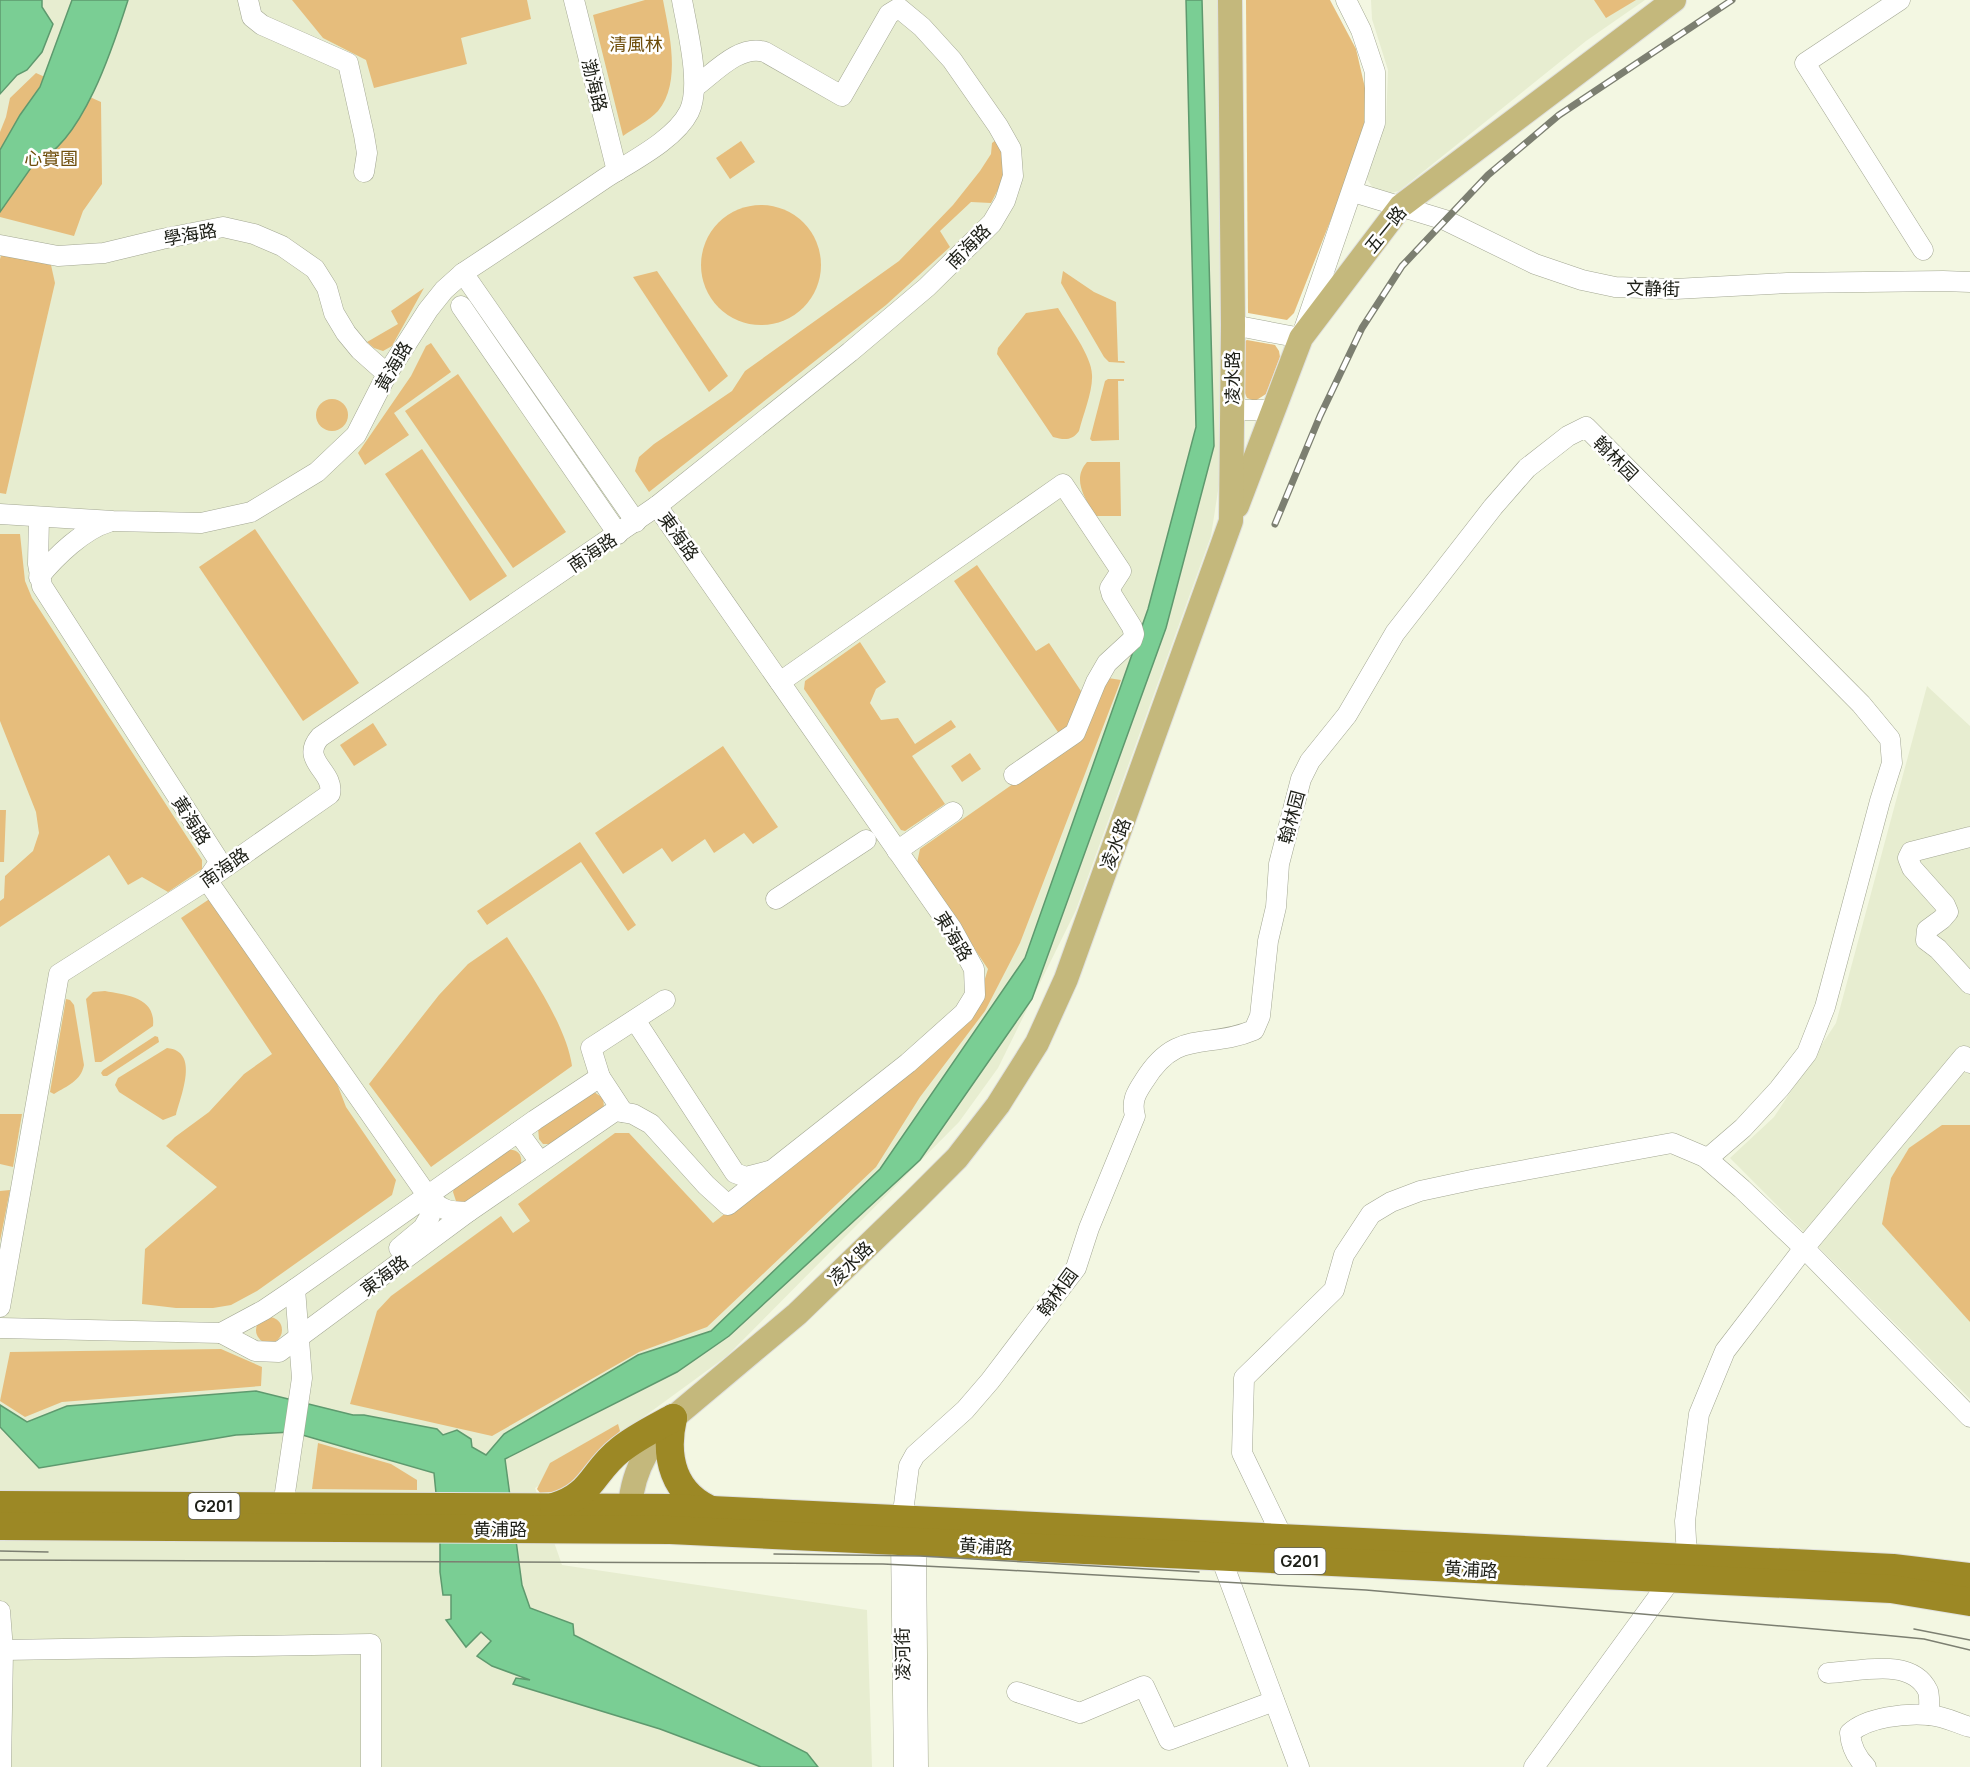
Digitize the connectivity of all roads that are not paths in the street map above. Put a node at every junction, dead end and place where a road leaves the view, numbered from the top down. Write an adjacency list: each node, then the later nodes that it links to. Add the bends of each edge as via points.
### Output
1 (248, 0): 10 (street, via 252,17 262,25 348,63 367,153)
2 (574, 0): 9 (street, 渤海路)
3 (682, 0): 8 (street)
4 (1230, 0): 18 (main road, 凌水路)
5 (1346, 0): 11 (street, via 1376,72 1375,123)
6 (1674, 0): 12 (main road, 五一路)
7 (1900, 0): 14 (street, via 1805,63)
8 (695, 87): 9 (street, 黃海路, via 690,111 681,125); 23 (street, 南海路, via 736,57 756,49 842,96 889,14 899,8 952,60 998,126 1011,148 1013,176 992,223 941,273 817,380)
9 (617, 171): 15 (street, 黃海路)
10 (364, 172)
11 (1353, 192): 12 (street, 文静街); 19 (street)
12 (1401, 206): 16 (street, 文静街, via 1445,220 1535,264 1615,286 1675,289 1787,283); 19 (main road, 五一路)
13 (0, 245): 20 (street, 學海路, via 58,256 104,253 224,227 254,234 282,246 315,270 346,333)
14 (1923, 250)
15 (463, 273): 20 (street, 黃海路, via 428,310); 28 (street)
16 (1970, 282)
17 (461, 306): 29 (street)
18 (1233, 325): 19 (street); 21 (main road, 凌水路)
19 (1301, 338): 22 (main road, 五一路)
20 (387, 374): 26 (street, 黃海路, via 356,435 317,472 251,512 201,523)
21 (1232, 406): 22 (street); 27 (main road, 凌水路)
22 (1273, 410): 27 (main road, 五一路)
23 (657, 506): 28 (street, 南海路); 31 (street, 東海路)
24 (0, 514): 25 (street, 黃海路)
25 (39, 517): 26 (street, 黃海路); 30 (street, 黃海路)
26 (113, 521): 30 (street, via 91,529 54,559)
27 (1231, 521): 58 (main road, 凌水路, via 1066,979 1037,1043 998,1105 957,1158 797,1314)
28 (636, 522): 29 (street, 南海路)
29 (618, 534): 37 (street, 南海路, via 320,737 313,756 329,782 330,794)
30 (39, 577): 37 (street, 黃海路, via 46,596 217,858 218,864)
31 (780, 682): 32 (street, via 1063,484 1121,571 1110,588 1134,634 1107,663 1075,733); 36 (street, 東海路)
32 (1014, 775)
33 (953, 812): 36 (street)
34 (1970, 837): 39 (street, via 1911,852 1908,858 1948,912 1927,930 1926,940)
35 (866, 840): 38 (street)
36 (897, 850): 48 (street, 東海路, via 952,929 974,969 975,995 964,1013 908,1063)
37 (207, 880): 49 (street); 54 (street, 南海路, via 59,974)
38 (776, 899)
39 (1970, 984)
40 (665, 1000): 41 (street)
41 (635, 1020): 43 (street, via 591,1048); 48 (street, via 735,1173 746,1177)
42 (1970, 1063): 51 (street, via 1964,1056)
43 (600, 1077): 44 (street); 45 (street)
44 (623, 1112): 47 (street, 東海路, via 615,1111); 48 (street, 東海路, via 651,1124 728,1205)
45 (518, 1132): 47 (street); 49 (street)
46 (1707, 1159): 51 (street); 66 (street, 翰林园, via 1743,1128 1807,1053 1825,1007 1892,763 1890,739 1861,704 1586,427 1527,468 1493,507 1395,633 1347,715 1310,761 1301,779 1279,864 1260,1016 1254,1030 1188,1042 1154,1065 1134,1098 1135,1116 1076,1268 990,1381 915,1455 909,1466); 67 (street, via 1672,1143 1420,1191 1371,1215 1344,1255 1334,1290 1244,1378 1242,1453)
47 (540, 1162): 50 (street, 東海路)
48 (779, 1166)
49 (427, 1195): 50 (street, via 439,1207); 52 (street); 53 (street, via 430,1216 423,1228 375,1269)
50 (468, 1212): 53 (street, 東海路)
51 (1804, 1248): 59 (street); 69 (street, via 1725,1351 1699,1414)
52 (295, 1289): 56 (street); 57 (street)
53 (363, 1291): 57 (street, 東海路)
54 (0, 1307)
55 (0, 1328): 56 (street)
56 (221, 1333): 57 (street, 東海路, via 255,1351 279,1352)
57 (300, 1335): 60 (street, via 302,1378)
58 (673, 1418): 62 (highway, via 669,1454 677,1477 689,1496); 63 (highway, via 620,1450 587,1489); 65 (main road, 凌水路, via 647,1449 632,1487)
59 (1970, 1418)
60 (283, 1506): 61 (highway, 黄浦路 / G201); 64 (highway, 黄浦路 / G201)
61 (2, 1509): 64 (highway, 黄浦路 / G201)
62 (714, 1511): 65 (highway, 黄浦路 / G201); 66 (highway, 黄浦路 / G201)
63 (544, 1515): 64 (highway, 黄浦路 / G201); 65 (highway, 黄浦路 / G201)
64 (427, 1518)
65 (629, 1519): 66 (highway, 黄浦路 / G201, via 670,1530)
66 (906, 1534): 68 (highway, 黄浦路 / G201); 81 (street, 凌河街); 82 (street, 凌河街)
67 (1283, 1538): 68 (highway, 黄浦路 / G201); 69 (highway, 黄浦路 / G201)
68 (1217, 1546): 69 (highway, 黄浦路 / G201); 76 (street)
69 (1679, 1568): 70 (highway, 黄浦路 / G201, via 1893,1568); 71 (highway, 黄浦路 / G201, via 1891,1589); 84 (street)
70 (1970, 1577)
71 (1970, 1602)
72 (0, 1611): 73 (street)
73 (3, 1650): 79 (street); 80 (street, via 371,1644)
74 (1828, 1673): 77 (street, via 1892,1668 1909,1673 1929,1693)
75 (1017, 1692): 76 (street, via 1080,1713 1144,1686 1169,1740)
76 (1274, 1701): 83 (street)
77 (1929, 1715): 78 (street); 85 (street, via 1890,1716 1858,1725 1850,1733 1850,1743 1857,1759)
78 (1970, 1727)
79 (1, 1767)
80 (371, 1767)
81 (904, 1767)
82 (918, 1767)
83 (1299, 1767)
84 (1534, 1767)
85 (1866, 1767)

